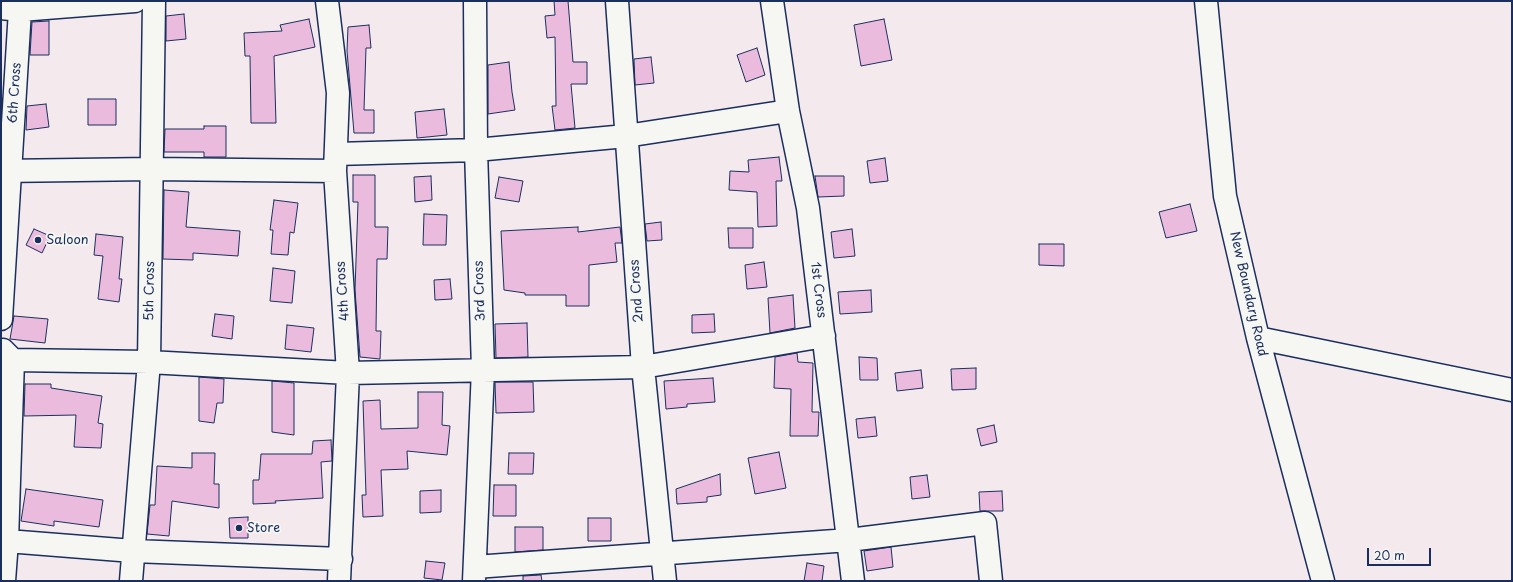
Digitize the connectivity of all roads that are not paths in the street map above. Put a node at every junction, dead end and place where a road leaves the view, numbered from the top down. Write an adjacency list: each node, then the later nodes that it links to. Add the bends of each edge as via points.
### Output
1 (135, 1): 8 (street)
2 (154, 1): 13 (street, 5th Cross)
3 (327, 1): 12 (street, 4th Cross, via 338,93)
4 (475, 1): 11 (street, 3rd Cross)
5 (617, 1): 10 (street, 2nd Cross)
6 (772, 1): 9 (street, 1st Cross)
7 (1206, 1): 17 (street, New Boundary Road, via 1226,196)
8 (11, 9): 14 (street, 6th Cross)
9 (788, 112): 10 (street); 16 (street, 1st Cross, via 808,208)
10 (626, 136): 11 (street); 20 (street, 2nd Cross)
11 (476, 150): 12 (street); 21 (street, 3rd Cross)
12 (335, 162): 13 (street); 22 (street, 4th Cross)
13 (152, 169): 14 (street); 19 (street, 5th Cross)
14 (6, 172): 15 (street, 6th Cross)
15 (1, 319)
16 (824, 336): 20 (street); 24 (street, 1st Cross)
17 (1258, 338): 23 (street); 36 (street, New Boundary Road)
18 (5, 357): 19 (street); 25 (street)
19 (149, 362): 22 (street); 26 (street, 5th Cross)
20 (643, 367): 21 (street); 27 (street, 2nd Cross)
21 (483, 369): 22 (street); 29 (street, 3rd Cross)
22 (348, 373): 28 (street, 4th Cross)
23 (1512, 390)
24 (849, 540): 27 (street); 34 (street, 1st Cross); 35 (street, via 985,522)
25 (7, 541): 26 (street); 30 (street)
26 (133, 551): 28 (street); 31 (street, 5th Cross)
27 (663, 553): 29 (street); 33 (street, 2nd Cross)
28 (341, 559): 32 (street, 4th Cross)
29 (474, 574)
30 (4, 581)
31 (131, 581)
32 (339, 581)
33 (665, 581)
34 (853, 581)
35 (991, 581)
36 (1323, 581)

